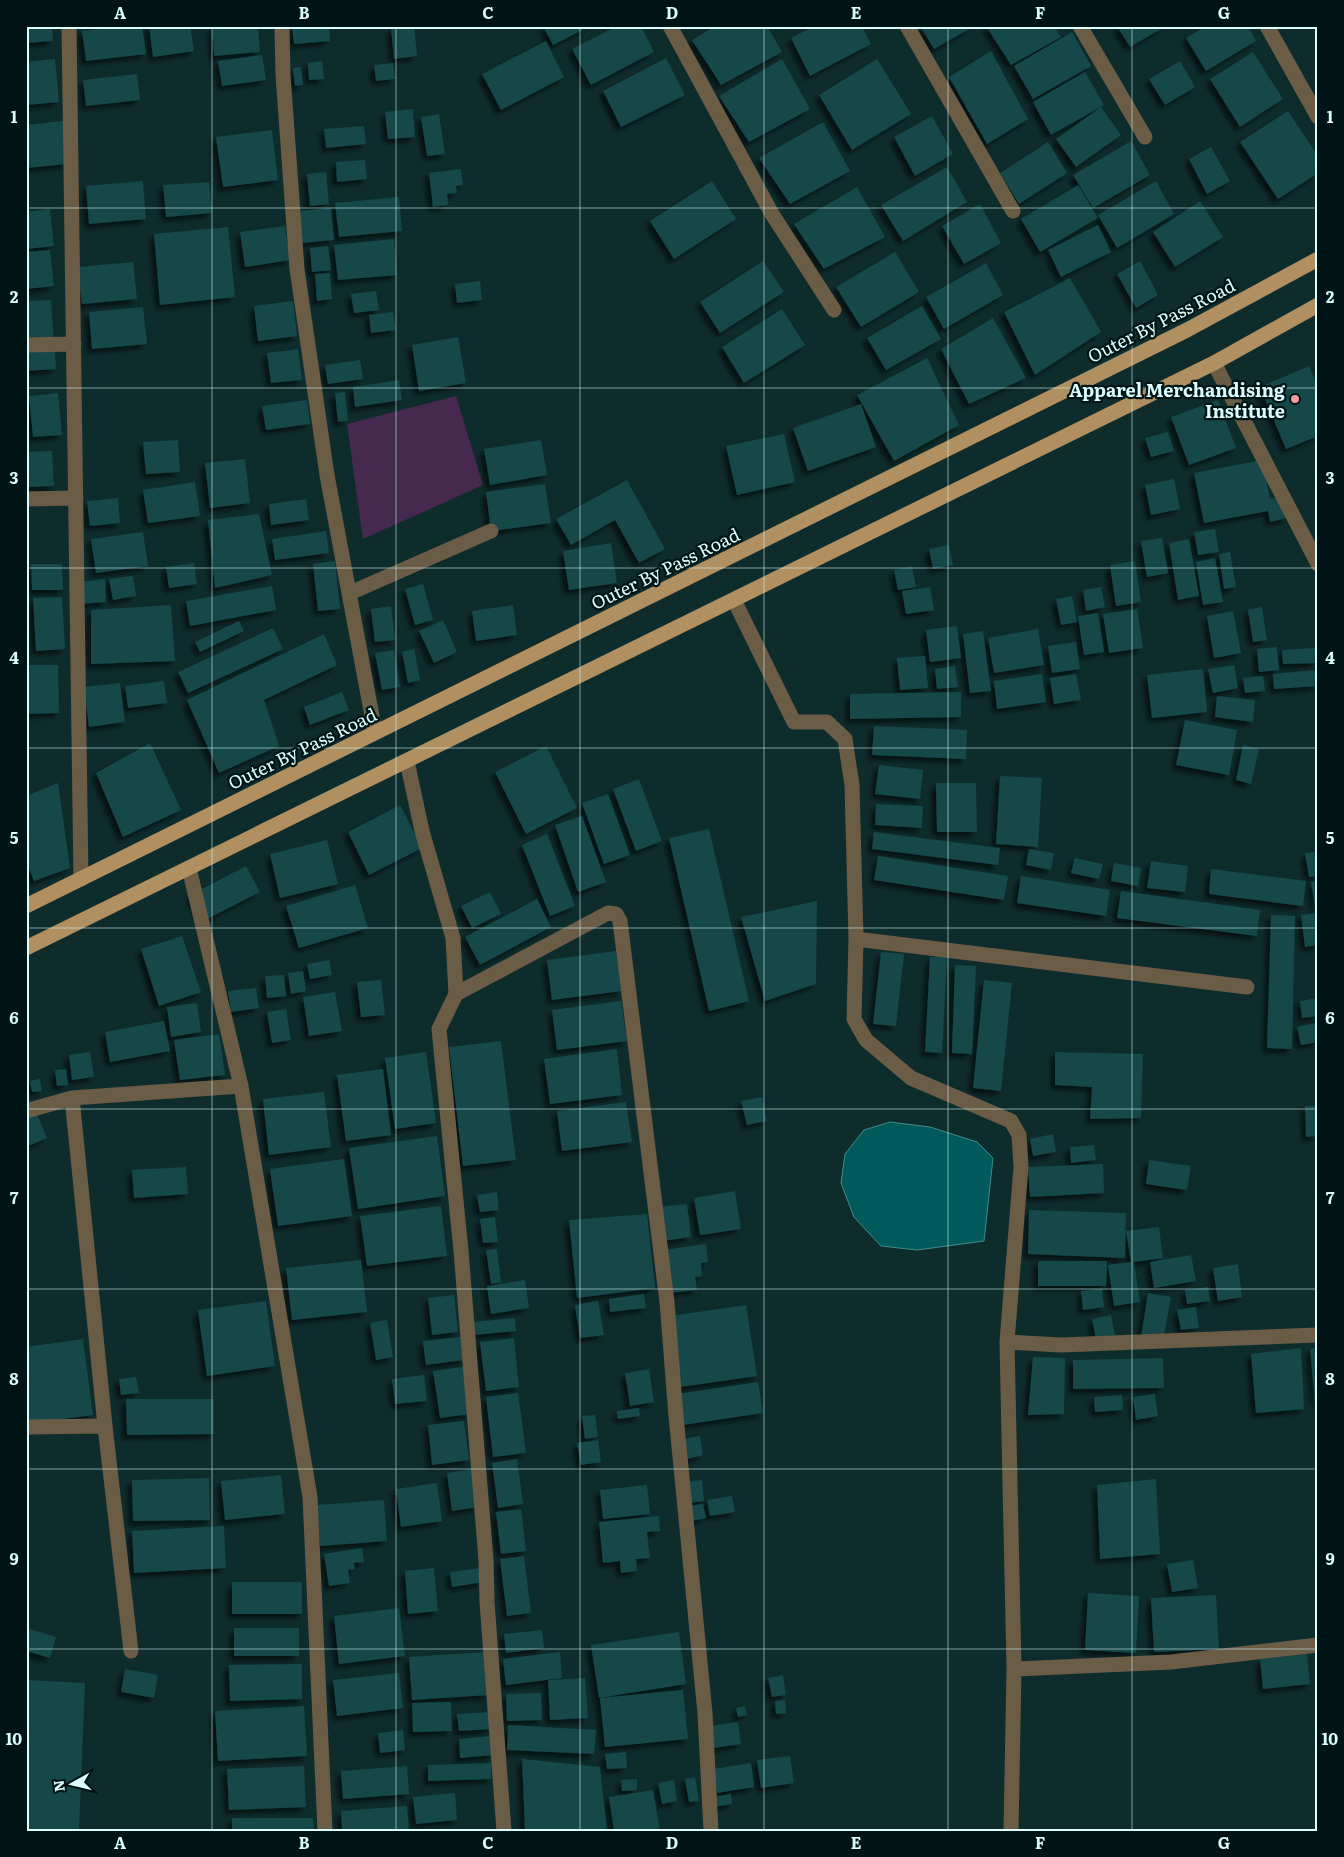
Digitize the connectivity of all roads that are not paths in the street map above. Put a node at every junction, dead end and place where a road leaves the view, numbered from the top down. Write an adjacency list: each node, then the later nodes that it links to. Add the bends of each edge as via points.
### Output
1 (70, 26): 13 (street)
2 (282, 26): 20 (street, via 297,269 327,475)
3 (670, 26): 12 (street, via 772,214)
4 (907, 26): 9 (street)
5 (1080, 26): 8 (street)
6 (1267, 26): 7 (street)
7 (1318, 117)
8 (1145, 136)
9 (1013, 210)
10 (1318, 259): 22 (main road, Outer By Pass Road, via 1187,330)
11 (1318, 306): 15 (main road)
12 (834, 310)
13 (74, 344): 14 (street); 16 (street)
14 (26, 345)
15 (1214, 363): 19 (street); 21 (main road)
16 (76, 498): 17 (street); 25 (street)
17 (26, 499)
18 (491, 531): 20 (street)
19 (1318, 564)
20 (350, 593): 22 (street)
21 (734, 600): 23 (main road); 27 (street, via 794,722 827,722 845,739 852,785)
22 (375, 732): 25 (main road, Outer By Pass Road)
23 (407, 761): 24 (main road); 30 (street, via 422,831 453,938)
24 (189, 868): 28 (main road); 31 (street)
25 (81, 879): 26 (main road, Outer By Pass Road)
26 (26, 906)
27 (856, 939): 29 (street); 35 (street, via 854,1019 866,1040 911,1078 1011,1121 1019,1135 1022,1167)
28 (26, 948)
29 (1247, 987)
30 (456, 994): 42 (street, via 439,1029 486,1560); 43 (street, via 608,913 616,914 620,921 667,1302 705,1713)
31 (241, 1086): 32 (street); 41 (street, via 310,1497)
32 (72, 1098): 33 (street); 36 (street)
33 (26, 1111)
34 (1318, 1335): 35 (street, via 1061,1345)
35 (1006, 1342): 40 (street)
36 (105, 1426): 37 (street); 39 (street)
37 (26, 1427)
38 (1318, 1645): 40 (street, via 1171,1662)
39 (131, 1650)
40 (1014, 1669): 44 (street)
41 (325, 1831)
42 (504, 1831)
43 (711, 1831)
44 (1011, 1831)

